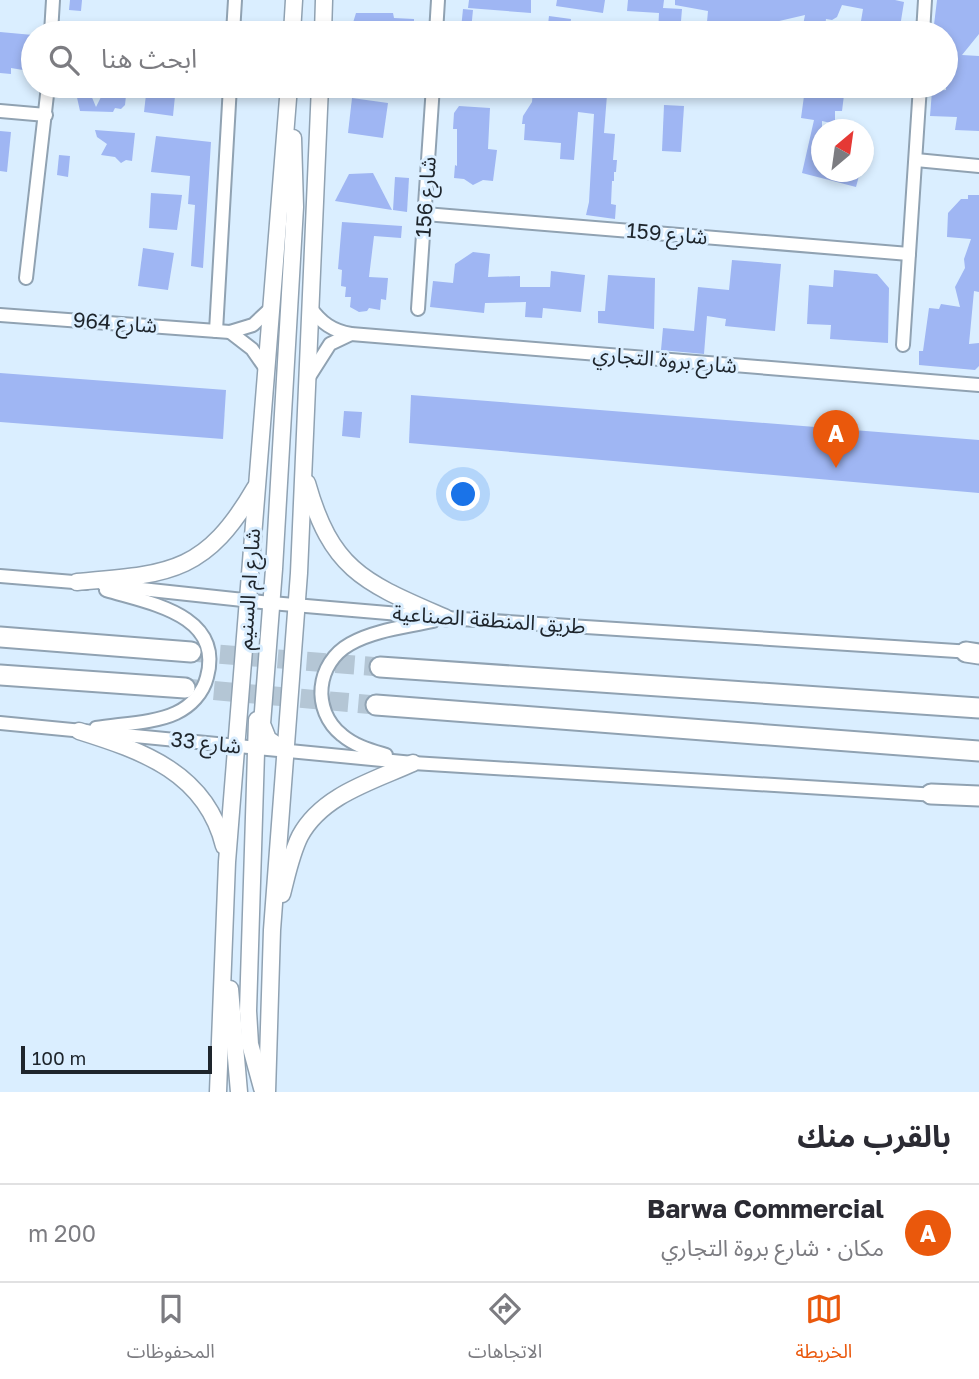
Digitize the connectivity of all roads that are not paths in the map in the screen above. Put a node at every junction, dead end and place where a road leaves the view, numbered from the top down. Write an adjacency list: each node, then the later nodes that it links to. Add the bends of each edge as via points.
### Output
1 (53, 0): 7 (street)
2 (236, 0): 8 (street)
3 (294, 0): 9 (main road)
4 (324, 0): 10 (main road)
5 (438, 0): 11 (street)
6 (925, 0): 12 (street)
7 (52, 21)
8 (234, 21)
9 (293, 21)
10 (323, 21)
11 (437, 21)
12 (924, 21)
13 (47, 98): 21 (street)
14 (229, 98): 31 (street)
15 (288, 98): 28 (main road, شارع ام السنيم)
16 (290, 98): 43 (main road, via 295,207)
17 (319, 98): 27 (main road)
18 (432, 98): 24 (street, شارع 156)
19 (919, 98): 22 (street)
20 (0, 111): 21 (street)
21 (46, 115): 26 (street)
22 (916, 160): 23 (street); 25 (street)
23 (979, 166)
24 (425, 214): 25 (street, شارع 159); 29 (street, شارع 156)
25 (909, 254): 34 (street)
26 (26, 278)
27 (310, 307): 33 (street, شارع بروة التجاري, via 332,329); 36 (main road)
28 (270, 309): 32 (street, شارع 964, via 253,324); 35 (main road, شارع ام السنيم)
29 (418, 309)
30 (0, 315): 31 (street, شارع 964)
31 (216, 331): 32 (street, شارع 964)
32 (230, 332): 35 (street, via 252,349)
33 (351, 334): 36 (street, via 330,344); 37 (street, شارع بروة التجاري)
34 (903, 345)
35 (266, 369): 39 (main road, شارع ام السنيم)
36 (308, 379): 38 (main road)
37 (979, 385)
38 (303, 468): 44 (main road); 45 (main road, via 320,525 344,560 374,584)
39 (258, 483): 41 (main road, via 230,527 193,559 155,573); 42 (main road, شارع ام السنيم)
40 (0, 576): 41 (street, طريق المنطقة الصناعية)
41 (77, 582): 42 (street, طريق المنطقة الصناعية); 55 (street, via 186,617 202,635 209,653 202,691 176,713)
42 (247, 600): 43 (street, طريق المنطقة الصناعية); 56 (main road, شارع ام السنيم); 57 (main road, via 257,605 263,618)
43 (271, 603): 44 (street, طريق المنطقة الصناعية); 58 (main road, via 262,724 268,739)
44 (296, 606): 45 (street, طريق المنطقة الصناعية); 58 (main road)
45 (446, 618): 48 (street, طريق المنطقة الصناعية); 60 (street, via 351,643 330,661 323,676 322,703 335,729 358,746)
46 (0, 637): 47 (highway)
47 (191, 652)
48 (975, 653)
49 (380, 667): 53 (highway)
50 (0, 675): 51 (highway)
51 (185, 688)
52 (376, 705): 59 (highway)
53 (979, 708)
54 (0, 723): 55 (street, شارع 33)
55 (79, 731): 56 (street, شارع 33); 63 (main road, via 143,753 194,788 218,828)
56 (236, 746): 57 (street, شارع 33); 63 (main road, شارع ام السنيم)
57 (256, 748): 58 (street, شارع 33); 68 (main road, via 248,1011 250,1044)
58 (284, 750): 60 (street, شارع 33); 65 (main road)
59 (979, 751)
60 (413, 763): 61 (street); 65 (main road, via 345,794 311,820 292,856)
61 (931, 794): 62 (highway)
62 (979, 797)
63 (226, 862): 64 (main road, شارع ام السنيم)
64 (224, 928): 66 (main road, شارع ام السنيم); 67 (main road)
65 (272, 930): 68 (main road)
66 (218, 1092)
67 (239, 1092)
68 (265, 1092)

